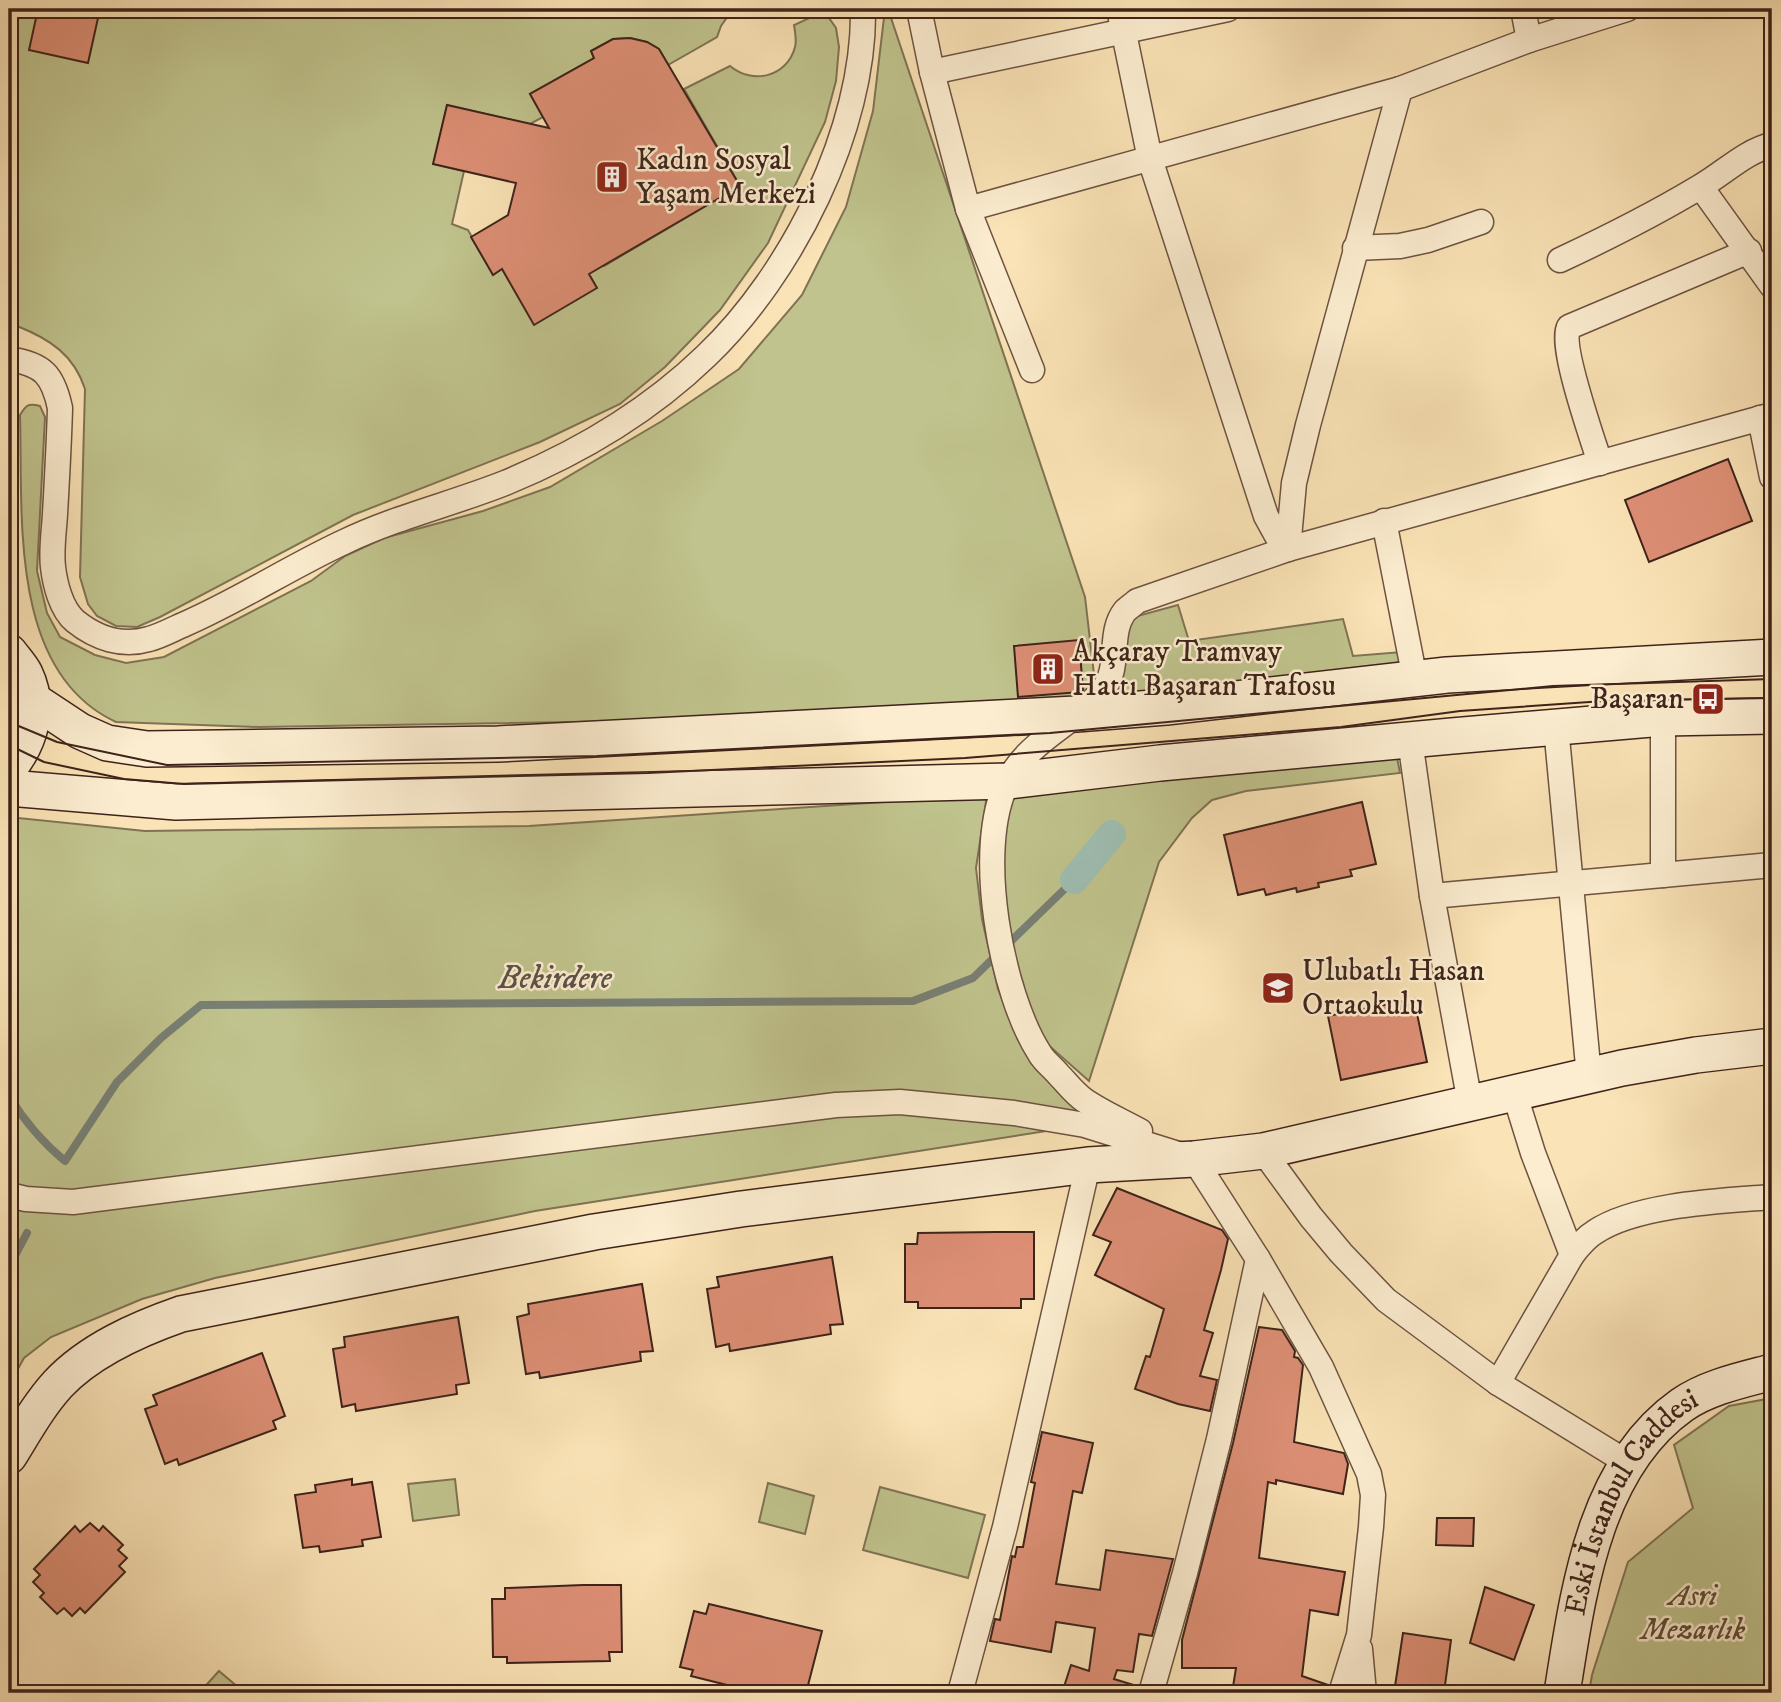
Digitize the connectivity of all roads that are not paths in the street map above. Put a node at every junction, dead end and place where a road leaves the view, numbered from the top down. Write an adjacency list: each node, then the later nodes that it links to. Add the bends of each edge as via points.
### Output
1 (863, 9): 19 (street, via 858,76 831,168 752,304 705,356 615,427 564,456 504,483 390,521 209,614 148,639 119,643 93,634 72,618 59,594 53,565 60,408 55,386 44,372)
2 (919, 9): 8 (street)
3 (1227, 9): 6 (street)
4 (1523, 9): 7 (street)
5 (1627, 9): 7 (street)
6 (1121, 20): 8 (street); 11 (street)
7 (1529, 40): 9 (street)
8 (932, 72): 13 (street)
9 (1400, 89): 11 (street); 15 (street)
10 (1772, 145): 12 (street)
11 (1150, 159): 13 (street); 25 (street, via 1266,516)
12 (1701, 187): 16 (street); 17 (street)
13 (968, 209): 20 (street)
14 (1481, 222): 15 (street, via 1409,244)
15 (1355, 248): 25 (street, via 1294,483)
16 (1749, 251): 18 (street); 22 (street, via 1569,327 1566,341)
17 (1560, 260)
18 (1772, 286)
19 (9, 359)
20 (1032, 370)
21 (1766, 416): 22 (street); 23 (street)
22 (1600, 463): 24 (street)
23 (1772, 477)
24 (1384, 521): 25 (street); 28 (street)
25 (1288, 549): 30 (street, via 1131,606 1118,625 1113,672 1102,691)
26 (10, 648): 29 (main road)
27 (1772, 657): 28 (main road)
28 (1415, 679): 30 (main road)
29 (33, 700): 30 (main road, via 107,743 147,749 498,744); 35 (main road, via 32,726 22,752)
30 (1076, 714): 36 (street, via 1027,755)
31 (1772, 716): 32 (main road)
32 (1663, 718): 33 (main road); 39 (street)
33 (1556, 727): 34 (main road); 40 (street)
34 (1410, 740): 36 (main road); 41 (street)
35 (9, 768)
36 (1008, 781): 37 (main road, via 176,802); 47 (street, via 996,809 992,882 1019,1012 1040,1055 1083,1099)
37 (9, 788)
38 (1772, 865): 39 (street)
39 (1663, 875): 40 (street)
40 (1571, 883): 41 (street); 43 (street)
41 (1432, 896): 45 (street)
42 (1772, 1046): 43 (main road)
43 (1589, 1076): 44 (main road)
44 (1514, 1092): 45 (main road); 51 (street)
45 (1470, 1103): 46 (main road)
46 (1263, 1151): 47 (main road); 54 (street, via 1340,1253 1386,1300)
47 (1191, 1158): 48 (main road); 49 (street, via 1085,1125 900,1102 836,1105 73,1202); 52 (street)
48 (1088, 1165): 56 (main road, via 594,1232 181,1314 137,1331 79,1366 44,1401); 59 (street, via 1005,1527)
49 (9, 1195)
50 (1772, 1198): 51 (street, via 1644,1213 1596,1231)
51 (1572, 1255): 54 (street)
52 (1258, 1259): 58 (street, via 1321,1367 1369,1474 1373,1495); 60 (street, via 1216,1452)
53 (1772, 1372): 57 (main road, Eski İstanbul Caddesi, via 1684,1404 1647,1435)
54 (1498, 1383): 57 (street)
55 (1772, 1386): 64 (main road, Eski İstanbul Caddesi, via 1726,1398 1676,1428 1644,1470 1601,1575)
56 (9, 1456)
57 (1628, 1463): 63 (main road, Eski İstanbul Caddesi, via 1591,1551)
58 (1359, 1635): 61 (street); 62 (street)
59 (960, 1693)
60 (1151, 1693)
61 (1341, 1693)
62 (1364, 1693)
63 (1562, 1693)
64 (1577, 1693)

